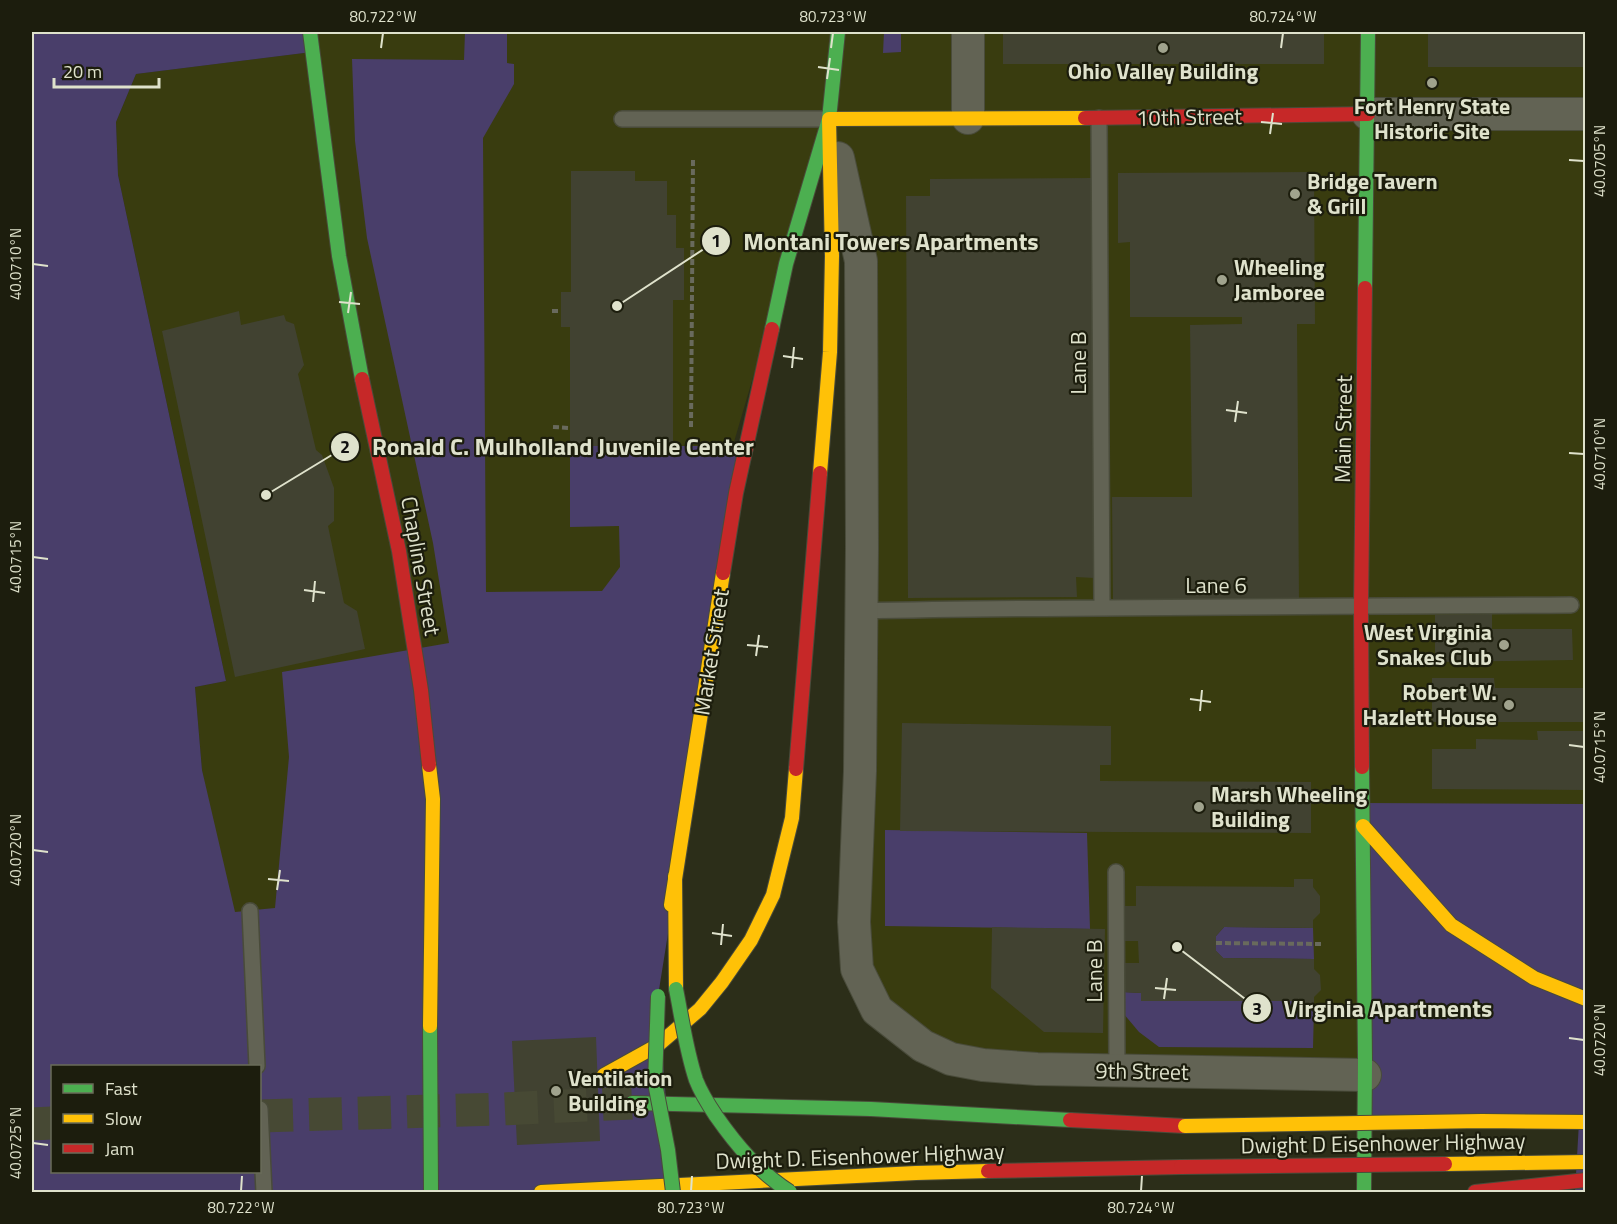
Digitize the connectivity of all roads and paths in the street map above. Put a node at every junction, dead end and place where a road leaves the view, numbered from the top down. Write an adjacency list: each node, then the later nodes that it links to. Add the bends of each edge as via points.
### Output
1 (310, 32): 43 (main road, Chapline Street, via 339,256 399,551 433,799)
2 (838, 32): 7 (main road, Market Street)
3 (968, 32): 8 (street)
4 (1368, 32): 5 (main road, Main Street)
5 (1368, 114): 6 (street, 10th Street); 9 (main road, 10th Street); 19 (main road, Main Street)
6 (1586, 114)
7 (829, 118): 8 (main road, 10th Street); 10 (lane); 20 (street, Market Street, via 861,261); 23 (main road, Market Street, via 786,264 736,493); 33 (main road, via 830,352 792,818 773,896 751,940 722,982 700,1009 658,1045)
8 (968, 118): 9 (main road, 10th Street)
9 (1099, 118): 18 (lane, Lane B)
10 (622, 119)
11 (693, 160): 15 (path)
12 (552, 311): 13 (path)
13 (561, 311)
14 (553, 427): 16 (path)
15 (691, 427)
16 (570, 428)
17 (1571, 605): 19 (lane, Lane 6)
18 (1102, 607): 19 (lane, Lane 6); 20 (lane, Lane 6)
19 (1361, 608): 21 (main road, Main Street)
20 (861, 611): 30 (street, Market Street, via 854,922 857,969 877,1010)
21 (1363, 826): 29 (main road, via 1451,926 1534,978); 34 (main road, Main Street)
22 (1116, 872): 32 (lane, Lane B)
23 (675, 876): 27 (main road, Market Street); 46 (main road, bridge, via 676,988 688,1053 701,1094 731,1139 756,1167)
24 (250, 911): 31 (lane)
25 (1216, 943): 26 (path)
26 (1324, 944)
27 (663, 964)
28 (659, 991): 45 (main road, bridge, via 655,1083)
29 (1586, 999)
30 (923, 1046): 32 (street, 9th Street, via 951,1059 983,1065)
31 (257, 1065)
32 (1117, 1070): 34 (street, 9th Street)
33 (604, 1075)
34 (1365, 1076): 47 (main road, Main Street)
35 (632, 1102): 37 (main road, Dwight D. Eisenhower Highway, via 871,1109)
36 (1586, 1122): 37 (main road, Dwight D Eisenhower Highway, bridge)
37 (1185, 1126)
38 (261, 1130): 42 (lane)
39 (1586, 1162): 40 (main road, Dwight D Eisenhower Highway, bridge)
40 (1181, 1167): 44 (main road, Dwight D. Eisenhower Highway, via 916,1173)
41 (1586, 1180): 48 (main road)
42 (264, 1192)
43 (431, 1192)
44 (541, 1192)
45 (673, 1192)
46 (790, 1192)
47 (1364, 1192)
48 (1475, 1192)

